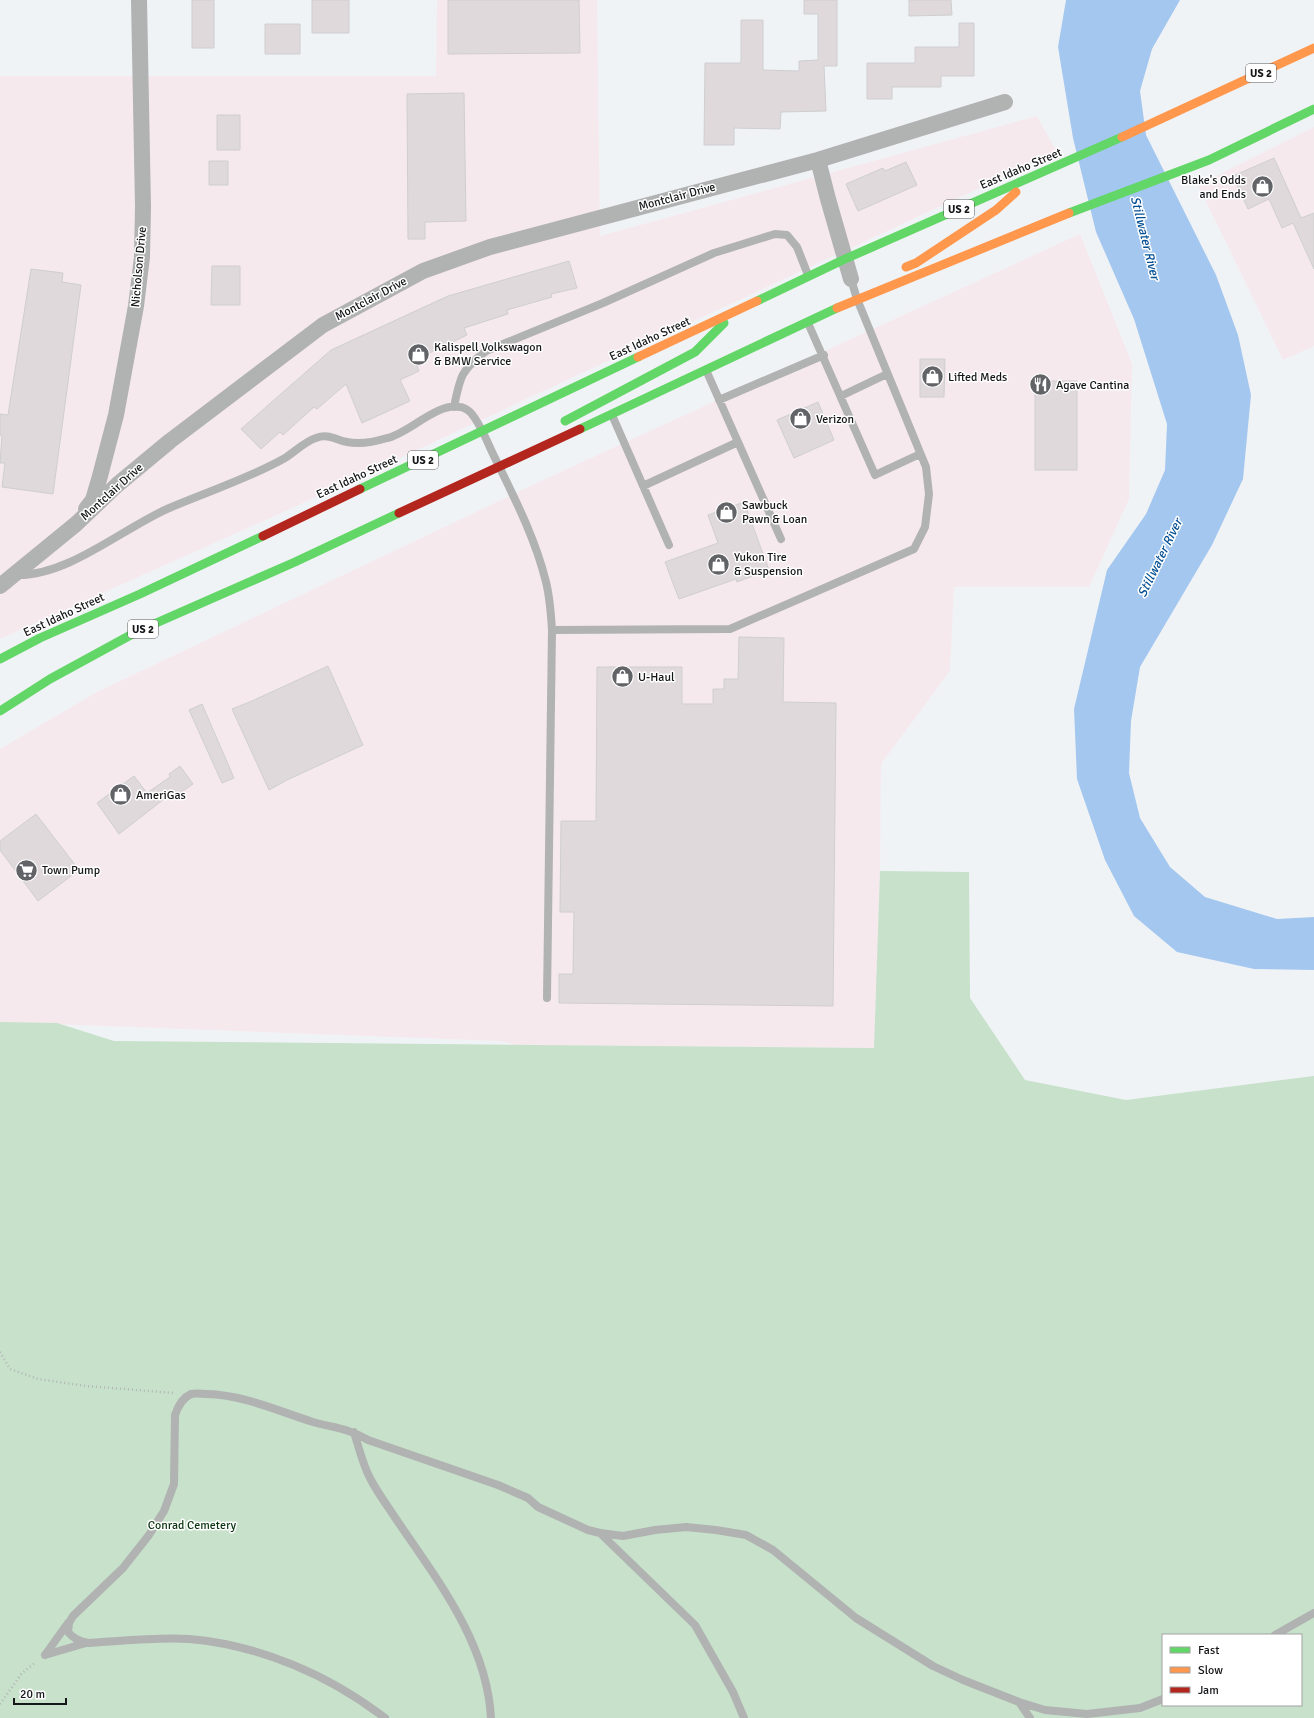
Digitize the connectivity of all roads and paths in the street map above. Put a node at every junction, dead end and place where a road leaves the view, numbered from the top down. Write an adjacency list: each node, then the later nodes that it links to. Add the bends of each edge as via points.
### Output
1 (139, 0): 29 (street, Nicholson Drive, via 142,257 135,313 116,415 92,500)
2 (1314, 48): 6 (highway, East Idaho Street / US 2)
3 (1004, 102): 5 (street, Montclair Drive)
4 (1314, 108): 12 (highway, US 2, via 1210,160 1083,206)
5 (818, 160): 7 (street); 29 (street, Montclair Drive, via 490,247 423,271 323,325 170,441 117,485)
6 (1032, 178): 7 (highway, East Idaho Street / US 2); 8 (highway, via 996,210 916,263)
7 (845, 259): 9 (highway, East Idaho Street / US 2); 10 (street)
8 (896, 271)
9 (808, 277): 13 (highway, East Idaho Street / US 2); 20 (lane, via 797,247 787,235 775,234 714,253 596,306 486,351 471,362 462,374)
10 (851, 280): 12 (lane)
11 (865, 288): 12 (highway)
12 (857, 299): 14 (highway, US 2); 17 (lane)
13 (734, 312): 22 (highway, via 695,352); 23 (highway, East Idaho Street / US 2)
14 (808, 322): 15 (lane); 16 (highway, US 2)
15 (824, 355): 18 (lane); 19 (lane)
16 (706, 370): 19 (lane); 21 (highway, US 2)
17 (887, 374): 18 (lane); 26 (lane)
18 (841, 396): 26 (lane, via 875,475)
19 (719, 400): 24 (lane)
20 (454, 407): 23 (lane, via 461,407 470,412); 32 (lane, via 432,414 393,437 367,443 347,442 332,436 318,437 306,442 285,458 166,510 67,562 49,570)
21 (612, 414): 27 (highway, US 2); 28 (lane)
22 (559, 424)
23 (482, 432): 27 (lane); 35 (highway, East Idaho Street / US 2)
24 (738, 442): 28 (lane); 30 (lane)
25 (526, 444): 27 (highway)
26 (920, 454): 34 (lane, via 926,467 929,494 925,527 914,549 730,628)
27 (499, 467): 34 (lane, via 536,549 547,583); 36 (highway, US 2, via 295,562 138,631 50,679)
28 (643, 486): 31 (lane)
29 (76, 524): 32 (street, Montclair Drive)
30 (781, 539)
31 (669, 545)
32 (12, 575): 33 (street, Montclair Drive)
33 (0, 586)
34 (552, 630): 37 (lane)
35 (0, 659)
36 (0, 711)
37 (547, 998)
38 (0, 1352): 39 (path, via 10,1369 38,1379 86,1386)
39 (192, 1394): 40 (lane, via 216,1394 259,1402 326,1426); 43 (lane, via 178,1405 174,1484 164,1511 123,1568)
40 (354, 1432): 41 (lane, via 375,1442 498,1485 528,1498 538,1507); 51 (lane, via 371,1481 465,1627 486,1679)
41 (600, 1533): 48 (lane, via 623,1536 686,1527 746,1535 773,1550 856,1618 933,1666); 52 (lane, via 696,1625 733,1692)
42 (1314, 1613): 44 (lane)
43 (73, 1616): 45 (lane, via 68,1632 80,1642); 46 (lane)
44 (1277, 1634)
45 (88, 1643): 46 (lane); 50 (lane, via 188,1639 259,1653 318,1676)
46 (45, 1654): 49 (path, via 22,1673)
47 (1162, 1699): 48 (lane, via 1140,1708 1087,1714 1045,1710)
48 (1019, 1702): 53 (lane)
49 (0, 1704)
50 (385, 1718)
51 (491, 1718)
52 (744, 1718)
53 (1030, 1718)

